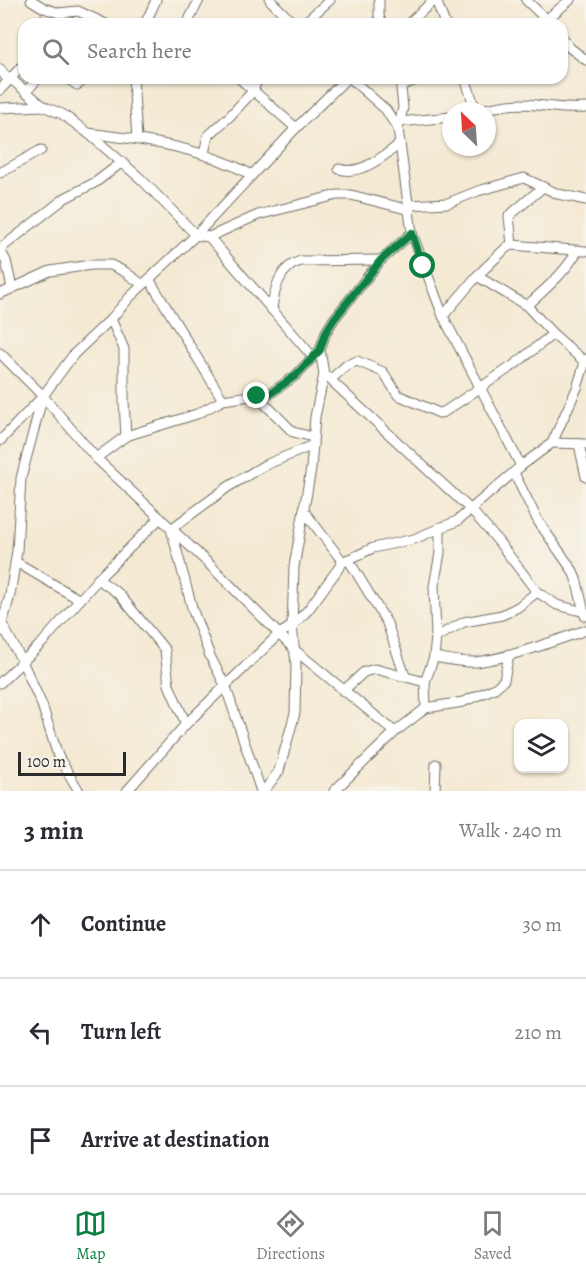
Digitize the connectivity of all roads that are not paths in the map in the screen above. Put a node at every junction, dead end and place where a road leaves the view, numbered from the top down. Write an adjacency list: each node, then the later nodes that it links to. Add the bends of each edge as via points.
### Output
1 (31, 0): 10 (street, via 51,11 78,11)
2 (156, 0): 11 (street)
3 (199, 0): 12 (street)
4 (270, 0): 13 (street)
5 (330, 0): 14 (street)
6 (379, 0): 15 (street)
7 (435, 0): 16 (street); 17 (street)
8 (526, 0): 18 (street)
9 (570, 0): 19 (street)
10 (93, 18)
11 (148, 18)
12 (190, 18)
13 (286, 18)
14 (310, 18)
15 (380, 18)
16 (415, 18)
17 (442, 18)
18 (545, 18)
19 (553, 18)
20 (568, 46): 21 (street)
21 (586, 60)
22 (0, 69): 24 (street)
23 (18, 70): 24 (street)
24 (9, 79): 33 (street); 35 (street)
25 (33, 84): 35 (street)
26 (133, 84): 45 (street)
27 (245, 84): 34 (street)
28 (256, 84): 34 (street)
29 (343, 84): 43 (street)
30 (356, 84): 42 (street)
31 (401, 84): 42 (street, via 403,108)
32 (467, 84): 36 (street)
33 (0, 90)
34 (253, 91): 43 (street); 48 (street, via 208,136)
35 (26, 92): 37 (street)
36 (474, 102)
37 (44, 106): 39 (street); 44 (street)
38 (496, 107): 40 (street, via 525,104)
39 (0, 108)
40 (586, 108)
41 (442, 118): 42 (street)
42 (399, 125): 46 (street)
43 (296, 128): 52 (street)
44 (88, 133): 45 (street); 49 (street)
45 (137, 139): 48 (street)
46 (400, 144): 50 (street, via 361,168); 55 (street)
47 (41, 150): 51 (street)
48 (204, 153): 52 (street)
49 (121, 163): 57 (street); 60 (street, via 65,198)
50 (339, 169)
51 (0, 173)
52 (252, 175): 57 (street)
53 (543, 187): 54 (street); 55 (street, via 529,179 518,179 448,203); 59 (street, via 509,216)
54 (586, 200)
55 (410, 208): 56 (street); 58 (street, via 337,195 258,214)
56 (412, 233): 62 (street); 69 (street)
57 (196, 235): 58 (street); 64 (street)
58 (209, 237): 68 (street)
59 (512, 245): 61 (street); 63 (street)
60 (0, 249): 65 (street)
61 (582, 251): 67 (street)
62 (381, 260): 68 (street, via 295,263 278,280); 72 (street, via 334,319)
63 (477, 276): 67 (street); 69 (street)
64 (146, 282): 65 (street, via 111,265 91,265 50,271); 70 (street); 80 (street)
65 (12, 288): 66 (street)
66 (0, 294)
67 (527, 306): 71 (street)
68 (272, 310): 74 (street)
69 (443, 316): 77 (street)
70 (111, 319): 78 (street, via 74,354); 81 (street, via 124,349)
71 (553, 334): 75 (street); 77 (street)
72 (320, 350): 74 (street); 76 (street)
73 (0, 353): 78 (street)
74 (313, 357): 79 (street, via 285,385)
75 (586, 361): 84 (street)
76 (327, 377): 77 (street, via 357,361 383,372 398,394 439,413 452,409); 83 (street, via 315,417); 89 (street)
77 (481, 386): 87 (street)
78 (43, 396): 82 (street); 86 (street); 95 (street, via 21,478)
79 (257, 396): 80 (street); 83 (street, via 293,432)
80 (223, 400): 81 (street, via 197,414)
81 (126, 436): 86 (street)
82 (0, 441)
83 (313, 441): 90 (street); 93 (street, via 228,487)
84 (552, 443): 85 (street); 87 (street)
85 (583, 444): 88 (street)
86 (96, 458): 91 (street)
87 (517, 469): 89 (street); 99 (street, via 538,521 573,571)
88 (586, 477)
89 (471, 510): 92 (street); 97 (street)
90 (304, 511): 94 (street); 101 (street, via 294,567)
91 (160, 518): 93 (street); 96 (street)
92 (440, 527): 94 (street, via 414,539 373,548); 104 (street, via 434,585)
93 (171, 529): 103 (street); 112 (street, via 192,611)
94 (346, 561): 101 (street); 109 (street, via 387,623)
95 (16, 562): 98 (street); 100 (street)
96 (98, 579): 98 (street); 115 (street, via 118,594 165,650 169,685)
97 (537, 592): 99 (street, via 557,605); 104 (street, via 502,615 464,622)
98 (80, 600): 108 (street)
99 (585, 615)
100 (1, 625): 108 (street)
101 (291, 626): 103 (street); 105 (street)
102 (586, 630): 106 (street)
103 (279, 634): 105 (street); 112 (street)
104 (436, 637): 107 (street)
105 (296, 651): 113 (street); 120 (street, via 295,713 279,771)
106 (509, 654): 107 (street, via 477,662); 114 (street, via 504,680 495,688 463,702)
107 (434, 657): 110 (street)
108 (22, 661): 111 (street); 118 (street, via 42,705 58,756)
109 (405, 676): 110 (street); 113 (street, via 369,670)
110 (425, 682): 114 (street)
111 (0, 683)
112 (225, 685): 115 (street); 120 (street)
113 (343, 691): 116 (street)
114 (426, 708): 116 (street)
115 (186, 724): 119 (street)
116 (394, 732): 121 (street)
117 (436, 764): 122 (street)
118 (79, 791)
119 (127, 791)
120 (262, 791)
121 (334, 791)
122 (435, 791)

